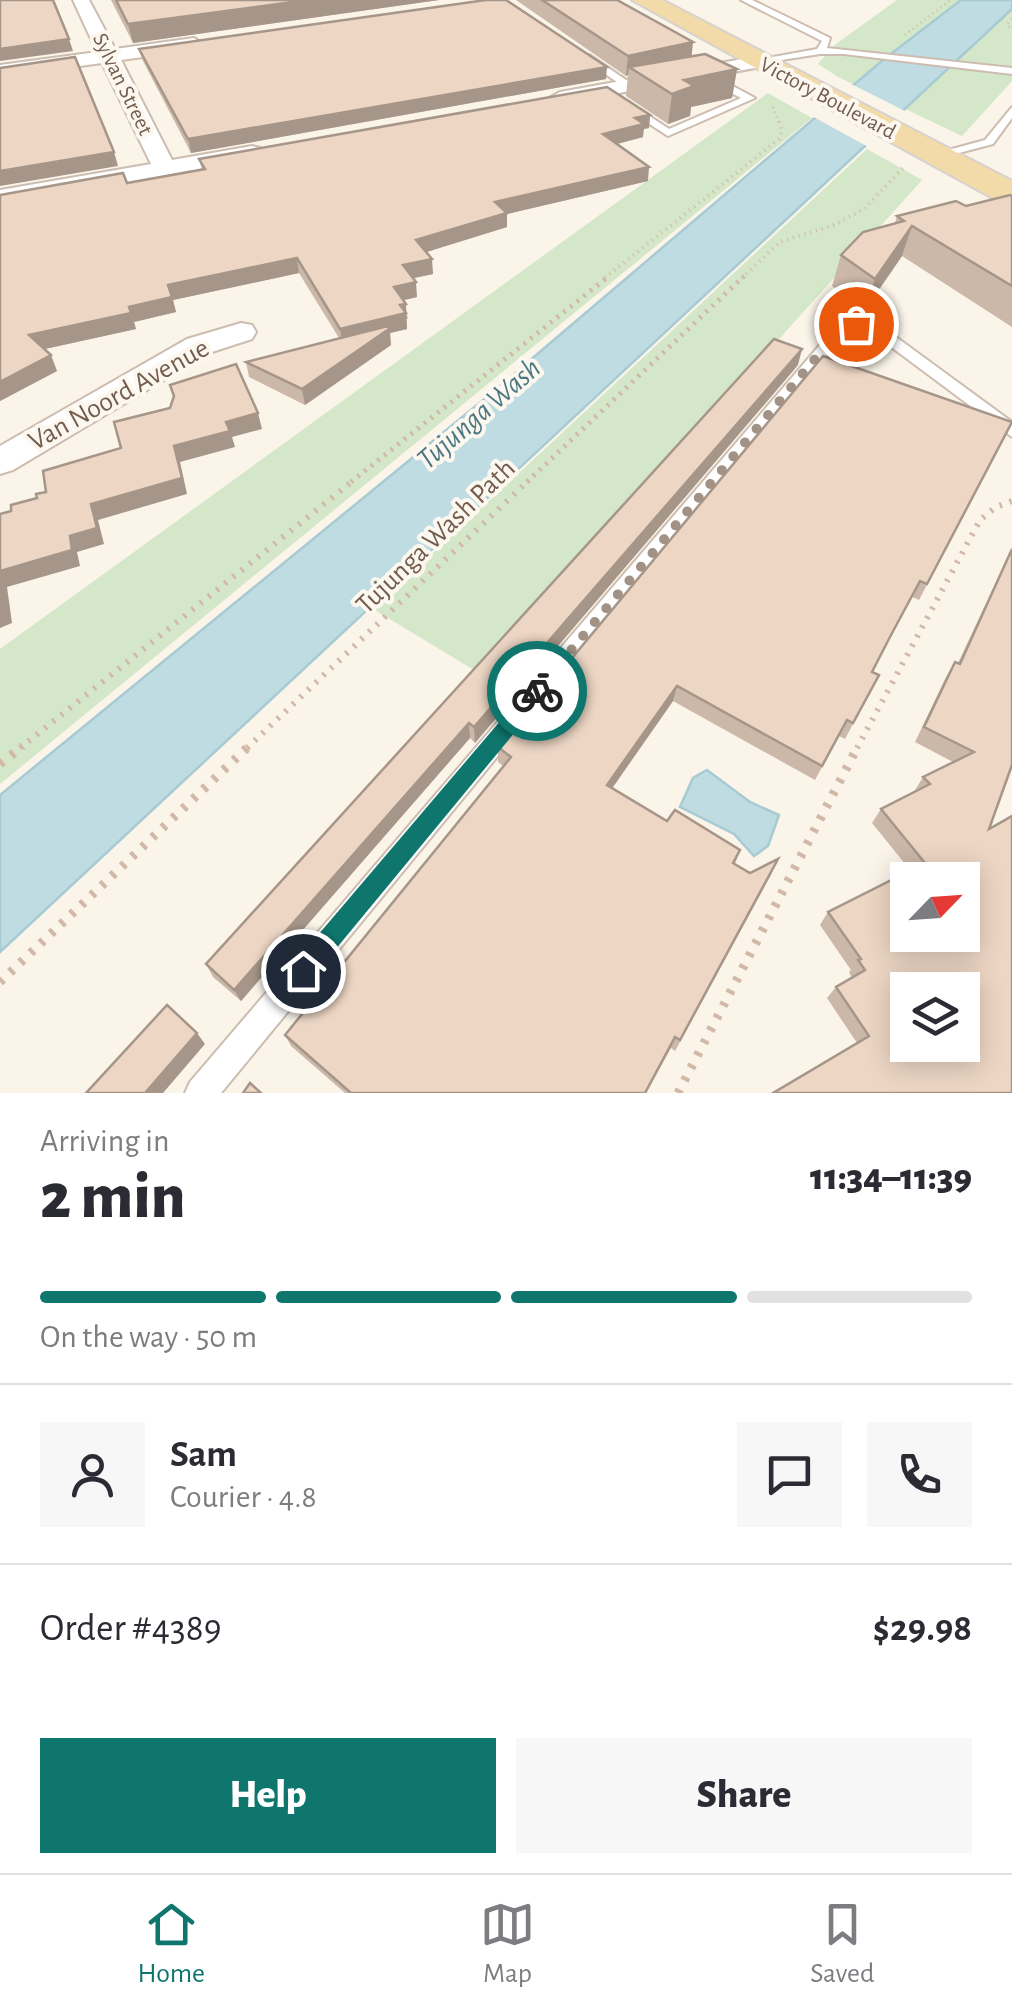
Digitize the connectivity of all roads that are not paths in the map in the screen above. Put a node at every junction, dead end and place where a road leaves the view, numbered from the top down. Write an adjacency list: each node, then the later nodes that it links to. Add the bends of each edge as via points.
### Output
1 (81, 0): 7 (street, Sylvan Street)
2 (644, 0): 8 (main road, Victory Boulevard)
3 (745, 0): 6 (lane, via 822,36 827,40)
4 (206, 42): 7 (street)
5 (570, 46): 12 (lane)
6 (820, 51): 8 (lane); 10 (lane)
7 (108, 56): 9 (street); 18 (street, Sylvan Street)
8 (759, 62): 11 (street); 17 (main road, Victory Boulevard, via 793,94)
9 (0, 71)
10 (1012, 71)
11 (699, 73): 12 (street); 13 (lane, via 750,98 668,133)
12 (630, 86): 13 (street)
13 (604, 90): 14 (street)
14 (546, 100)
15 (1012, 110): 17 (lane, via 989,142)
16 (279, 148): 18 (street)
17 (913, 151): 19 (main road, Victory Boulevard)
18 (165, 168): 20 (street)
19 (1012, 195)
20 (0, 198)
21 (240, 332): 23 (street, Van Noord Avenue, via 198,346)
22 (1012, 431): 24 (lane, via 876,329 840,329)
23 (0, 462)
24 (201, 1093)

